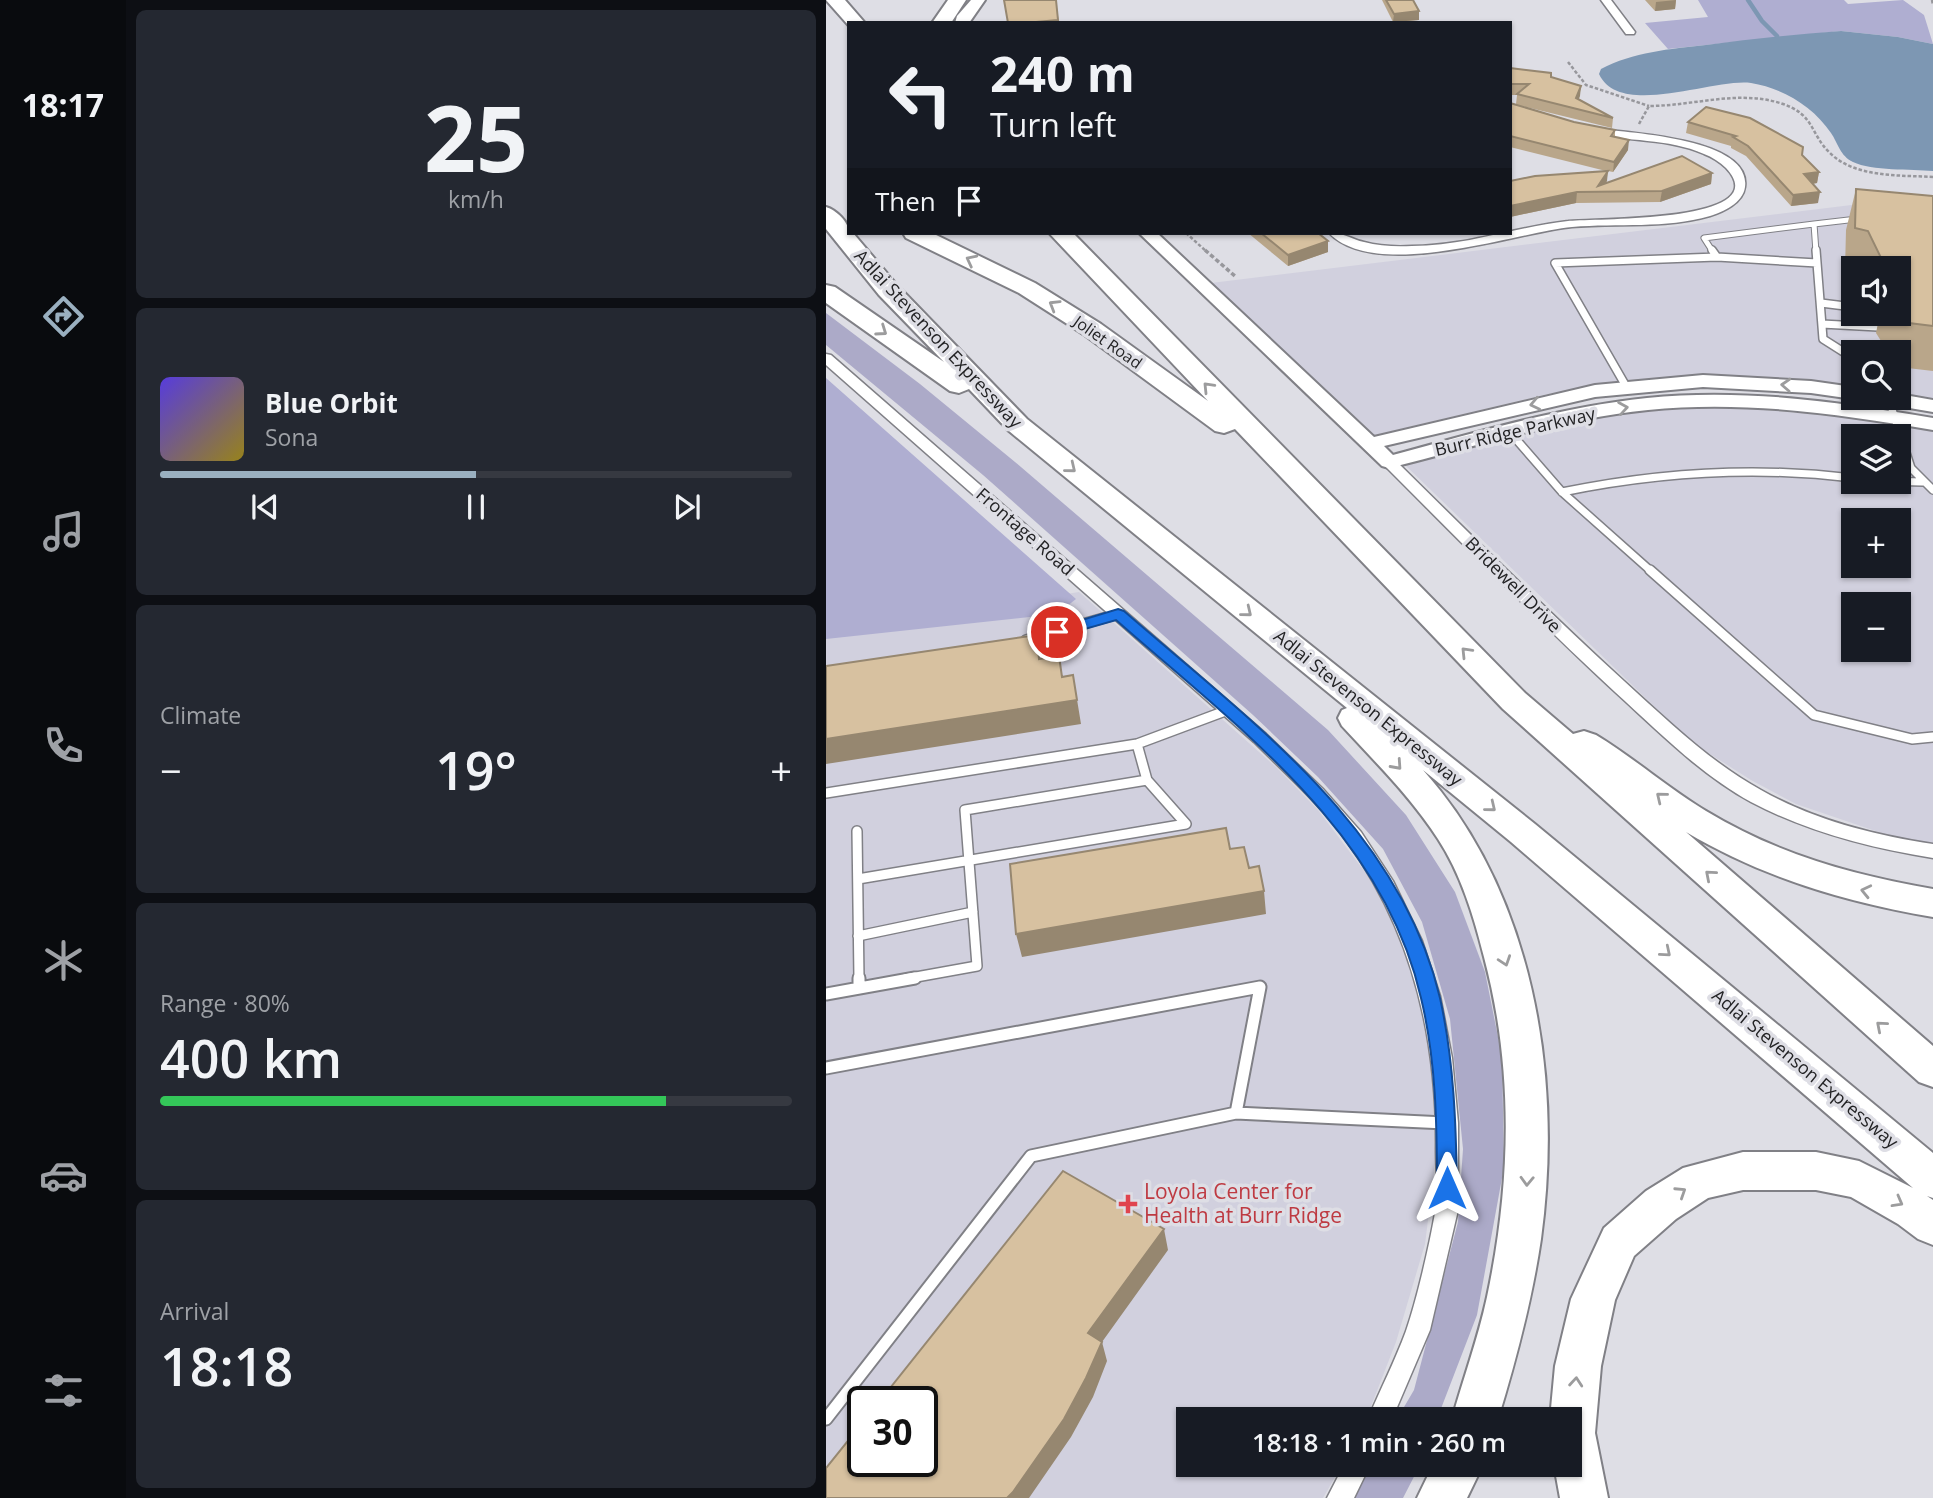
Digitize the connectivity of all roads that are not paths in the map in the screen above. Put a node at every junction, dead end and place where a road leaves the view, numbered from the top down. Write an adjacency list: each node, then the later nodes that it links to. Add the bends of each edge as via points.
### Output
1 (835, 0): 5 (highway)
2 (957, 0): 6 (highway)
3 (978, 0): 7 (street)
4 (1606, 0): 8 (street)
5 (854, 21)
6 (942, 21)
7 (963, 21)
8 (1630, 32)
9 (1581, 128): 15 (street, via 1684,144 1722,158 1740,175 1740,187 1724,206 1685,218 1568,224)
10 (826, 197): 11 (highway)
11 (847, 205)
12 (1869, 218): 14 (lane)
13 (831, 222): 38 (highway, Adlai Stevenson Expressway, via 888,290)
14 (1814, 224): 21 (lane, via 1704,238); 22 (lane)
15 (1512, 234)
16 (918, 235): 42 (highway, Joliet Road, one-way to 16, via 1093,329 1027,288)
17 (1062, 235): 42 (highway, one-way to 17)
18 (1149, 235): 40 (street, Bridewell Drive)
19 (1341, 235): 20 (street, via 1374,247 1431,249)
20 (1508, 235)
21 (1717, 257): 22 (lane); 30 (lane, via 1555,263)
22 (1817, 263): 24 (lane)
23 (826, 292): 38 (highway, one-way to 38)
24 (1821, 303): 25 (lane); 26 (lane)
25 (1841, 306)
26 (1822, 324): 27 (lane); 28 (lane, via 1824,339)
27 (1878, 327)
28 (1841, 350)
29 (826, 358): 48 (street, Frontage Road)
30 (1627, 388): 31 (street, Burr Ridge Parkway, one-way to 30, via 1703,381); 40 (street, Burr Ridge Parkway, one-way to 40, via 1581,394)
31 (1841, 391)
32 (1841, 403): 39 (street, Burr Ridge Parkway, one-way to 32, via 1650,404)
33 (1911, 405): 34 (street, Burr Ridge Parkway)
34 (1933, 406)
35 (1890, 410): 45 (lane, via 1912,468)
36 (1902, 410): 37 (street, Burr Ridge Parkway)
37 (1933, 424)
38 (1018, 425): 50 (highway, Adlai Stevenson Expressway, one-way to 50)
39 (1508, 430): 41 (street, Burr Ridge Parkway); 47 (lane)
40 (1373, 443): 41 (street, Bridewell Drive)
41 (1389, 462): 58 (street, Bridewell Drive, via 1571,643 1734,783 1789,813 1844,833)
42 (1290, 472): 51 (highway, one-way to 42)
43 (1841, 477): 47 (lane, via 1704,470 1649,475)
44 (1911, 482): 45 (lane)
45 (1923, 482): 46 (lane)
46 (1933, 490)
47 (1563, 492): 53 (lane, via 1814,715 1912,739)
48 (1118, 614): 49 (lane); 52 (street, Frontage Road)
49 (1010, 642)
50 (1285, 642): 70 (highway, Adlai Stevenson Expressway, one-way to 70, via 1534,841); 73 (highway, one-way to 73, via 1433,804 1462,849 1509,973 1523,1045 1529,1113 1527,1190 1516,1274)
51 (1514, 701): 61 (highway, one-way to 51, via 1862,891 1726,839 1675,808 1619,763); 67 (highway, one-way to 51)
52 (1228, 710): 54 (lane); 69 (street, Frontage Road, via 1317,794 1387,886 1430,996)
53 (1933, 737)
54 (1138, 744): 55 (lane); 56 (lane)
55 (1147, 780): 59 (lane, via 965,810); 59 (lane, via 1186,824)
56 (826, 793)
57 (857, 831): 60 (lane)
58 (1933, 851)
59 (969, 860): 60 (lane); 62 (lane)
60 (858, 879): 63 (lane)
61 (1933, 903)
62 (973, 912): 63 (lane); 64 (lane, via 977,966)
63 (858, 936): 64 (lane)
64 (859, 988): 65 (lane)
65 (826, 994)
66 (826, 1068): 68 (lane, via 1259,987)
67 (1933, 1070)
68 (1236, 1114): 69 (lane); 74 (lane, via 1031,1156)
69 (1447, 1123): 72 (street, Frontage Road, via 1447,1210 1419,1331)
70 (1933, 1179)
71 (1933, 1226): 79 (highway, one-way to 71, via 1572,1433 1578,1366 1593,1298 1619,1242 1661,1205 1698,1181 1743,1171 1816,1171 1858,1180)
72 (1385, 1407)
73 (1479, 1407)
74 (826, 1419)
75 (1351, 1477): 77 (street)
76 (1452, 1477): 78 (highway)
77 (1340, 1498)
78 (1441, 1498)
79 (1584, 1498)

